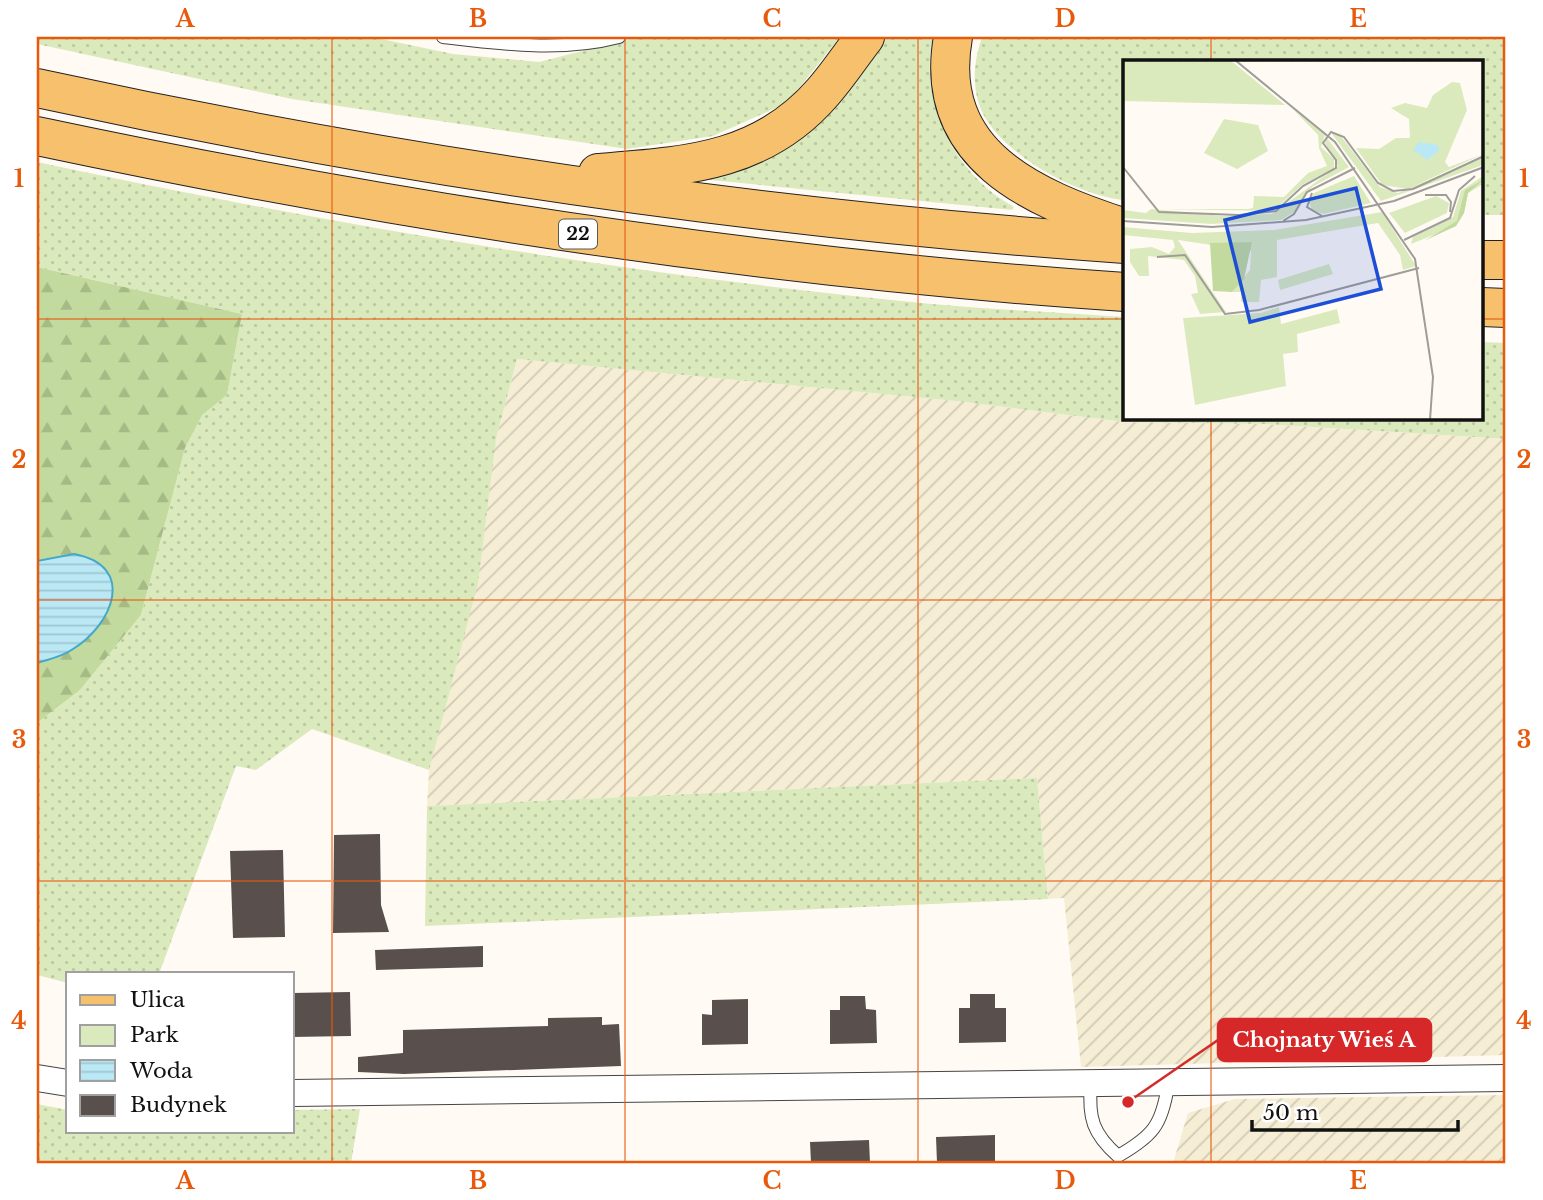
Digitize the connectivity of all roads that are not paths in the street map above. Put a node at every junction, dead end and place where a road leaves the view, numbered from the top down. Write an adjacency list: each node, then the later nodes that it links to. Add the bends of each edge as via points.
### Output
1 (443, 37): 2 (lane, via 546,45)
2 (619, 37)
3 (865, 37): 7 (main road, via 803,113 744,150 697,164)
4 (953, 37): 8 (main road, via 954,99 982,153 1036,195)
5 (37, 88): 7 (main road, via 253,132)
6 (37, 136): 11 (main road, 22, via 284,187 579,234 848,268)
7 (525, 179): 8 (main road, via 793,214)
8 (1122, 232)
9 (1484, 260): 10 (main road)
10 (1506, 260)
11 (1123, 292)
12 (1484, 307): 13 (main road)
13 (1506, 308)
14 (37, 1078): 16 (street)
15 (1506, 1078): 18 (street)
16 (66, 1083)
17 (1091, 1085): 18 (street); 18 (lane, via 1090,1112 1099,1140 1118,1156 1148,1139 1165,1108); 19 (street)
18 (1168, 1085)
19 (294, 1093)

